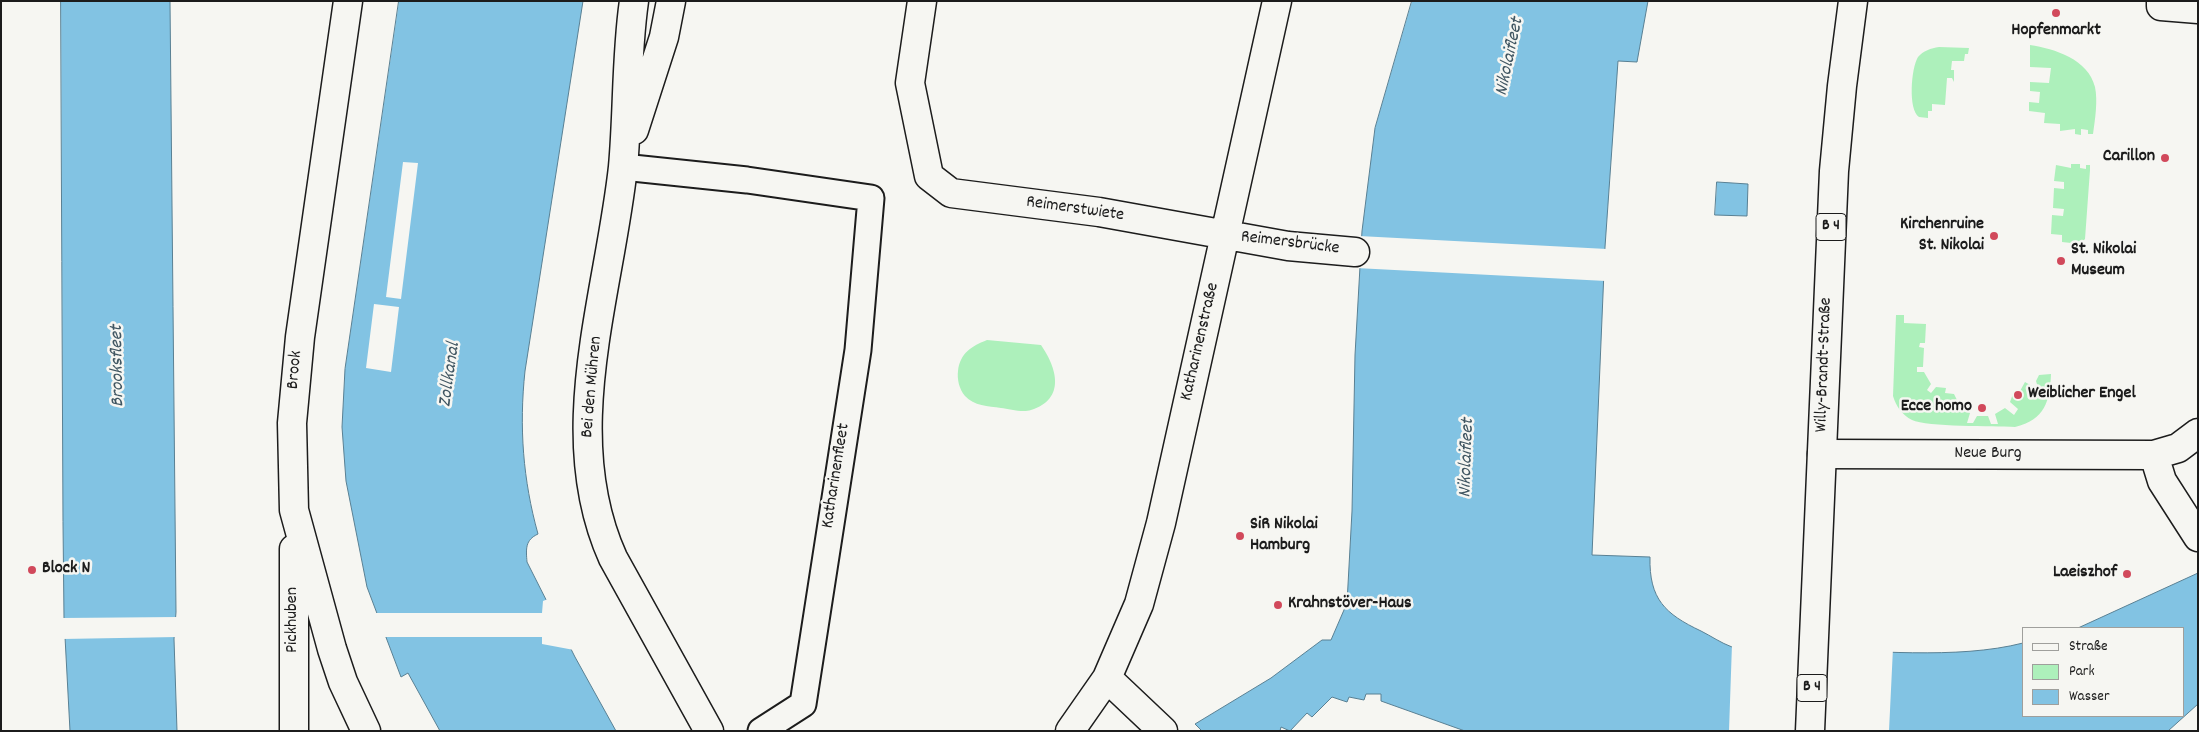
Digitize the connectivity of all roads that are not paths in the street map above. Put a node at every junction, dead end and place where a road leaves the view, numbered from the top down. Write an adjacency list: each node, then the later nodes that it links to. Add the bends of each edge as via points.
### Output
1 (348, 1): 15 (street, Brook, via 300,337 292,423)
2 (634, 1): 9 (street, Bei den Mühren)
3 (671, 1): 9 (street, Bei den Mühren, via 664,37)
4 (922, 1): 10 (street, Reimerstwiete, via 910,83 929,176 951,193 1099,212)
5 (1277, 1): 10 (street, Katharinenstraße)
6 (1853, 1): 13 (street, Willy-Brandt-Straße / B 4, via 1834,171)
7 (2161, 4): 8 (street)
8 (2198, 9)
9 (623, 167): 20 (street, Bei den Mühren, via 589,386 587,434 594,505 614,558); 21 (street, Katharinenfleet, via 871,198 858,350 803,704)
10 (1224, 236): 11 (street, Reimersbrücke); 17 (street, Katharinenstraße, via 1142,595)
11 (1355, 252)
12 (2198, 433): 14 (street, Neue Burg, via 2178,448)
13 (1822, 454): 14 (street, Neue Burg); 24 (street, Willy-Brandt-Straße / B 4)
14 (2154, 455): 16 (street, via 2162,481)
15 (294, 510): 18 (street, Pickhuben); 19 (street, Brook, via 332,649)
16 (2198, 537)
17 (1107, 678): 22 (street, Katharinenstraße); 23 (street)
18 (294, 731)
19 (366, 731)
20 (709, 731)
21 (761, 731)
22 (1070, 731)
23 (1163, 731)
24 (1810, 731)

